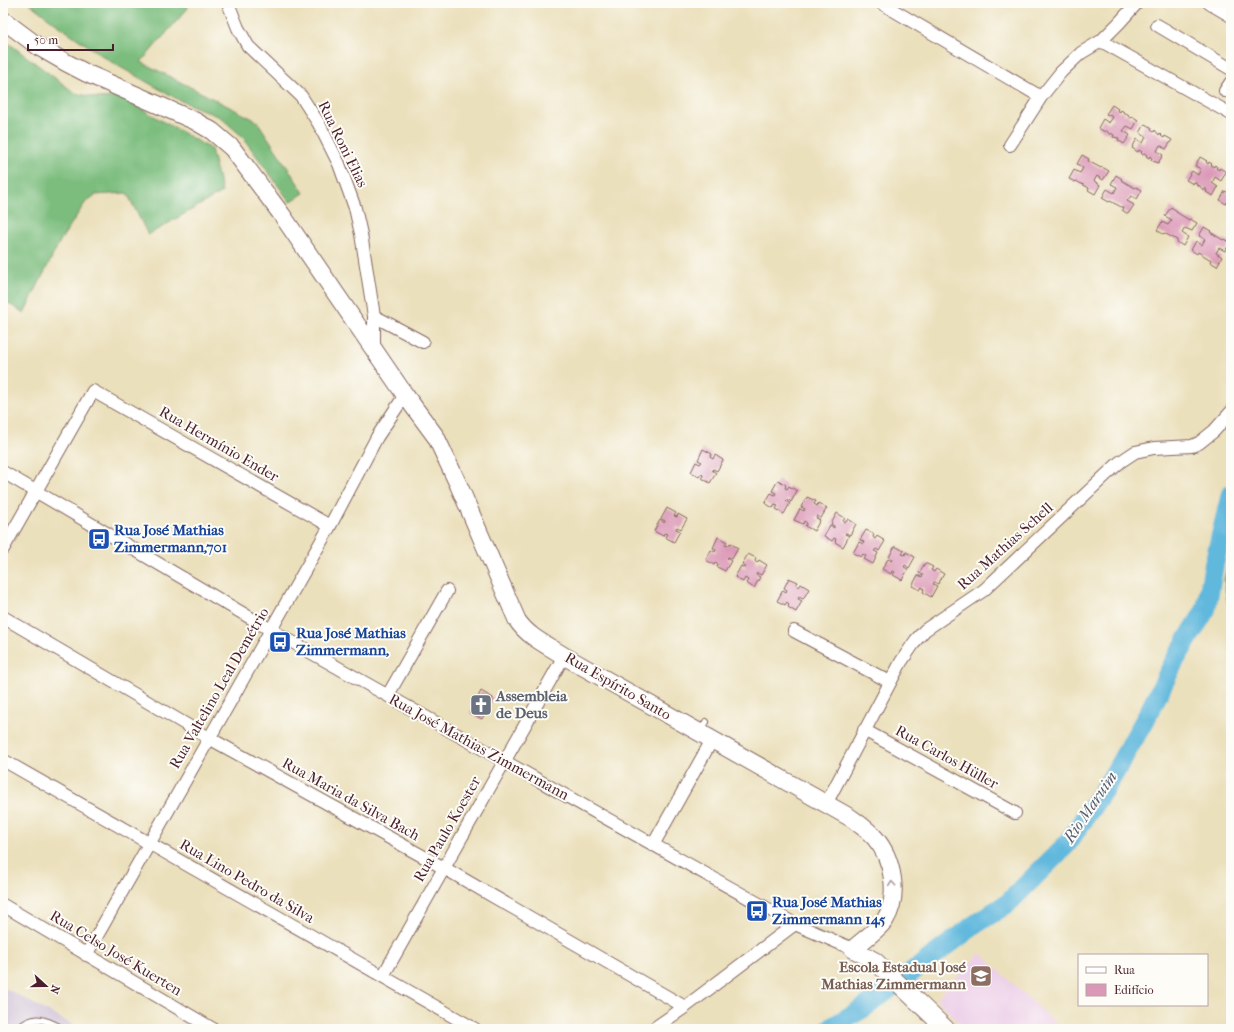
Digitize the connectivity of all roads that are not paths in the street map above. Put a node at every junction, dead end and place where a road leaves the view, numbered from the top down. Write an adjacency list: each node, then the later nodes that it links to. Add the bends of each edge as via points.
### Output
1 (228, 3): 13 (street, Rua Roni Elias, via 248,46 301,96 319,124 339,164 355,208 361,234)
2 (881, 3): 10 (street)
3 (1137, 3): 8 (street)
4 (1209, 3): 5 (street)
5 (1231, 16)
6 (3, 20): 15 (street, Rua Espírito Santo, via 39,47 65,62 194,121 222,138 242,160 282,215)
7 (1157, 25): 9 (street)
8 (1101, 41): 10 (street, via 1066,67); 11 (street)
9 (1231, 68)
10 (1041, 97): 12 (street)
11 (1231, 114)
12 (1010, 145)
13 (374, 316): 14 (street); 15 (street, Rua Roni Elias)
14 (423, 342)
15 (374, 350): 16 (street, Rua Espírito Santo)
16 (405, 394): 20 (street, Rua Valtelino Leal Demétrio, via 378,437); 26 (street, Rua Espírito Santo, via 441,446 517,620 528,633)
17 (1231, 412): 27 (street, Rua Mathias Schell, via 1206,439 1192,446 1143,449 1120,462 984,590 925,630 907,651)
18 (3, 472): 19 (street, Rua José Mathias Zimmermann)
19 (35, 492): 20 (street, Rua Hermínio Ender, via 93,391); 21 (street); 24 (street, Rua José Mathias Zimmermann)
20 (330, 526): 24 (street, Rua Valtelino Leal Demétrio)
21 (3, 549)
22 (447, 591): 28 (street)
23 (3, 617): 31 (street, Rua Maria da Silva Bach)
24 (271, 630): 28 (street, Rua José Mathias Zimmermann); 31 (street, Rua Valtelino Leal Demétrio)
25 (794, 631): 27 (street)
26 (564, 656): 30 (street, Rua Espírito Santo); 33 (street, Rua Paulo Koester)
27 (890, 682): 29 (street, Rua Mathias Schell)
28 (388, 695): 33 (street, Rua José Mathias Zimmermann)
29 (864, 730): 34 (street, Rua Mathias Schell); 35 (street, Rua Carlos Hüller)
30 (706, 731): 34 (street, Rua Espírito Santo); 37 (street)
31 (209, 738): 36 (street, Rua Valtelino Leal Demétrio); 38 (street, Rua Maria da Silva Bach)
32 (3, 760): 36 (street, Rua Lino Pedro da Silva)
33 (504, 761): 37 (street, Rua José Mathias Zimmermann); 38 (street, Rua Paulo Koester)
34 (826, 804): 41 (street, Rua Espírito Santo, one-way to 34, via 884,921 890,910 893,894 891,874 887,860 875,838 851,818)
35 (1015, 813)
36 (150, 843): 42 (street, Rua Valtelino Leal Demétrio); 43 (street, Rua Lino Pedro da Silva)
37 (653, 845): 40 (street, Rua José Mathias Zimmermann)
38 (444, 868): 43 (street, Rua Paulo Koester); 44 (street, Rua Maria da Silva Bach)
39 (3, 905): 42 (street, Rua Celso José Kuerten)
40 (795, 924): 41 (street, Rua José Mathias Zimmermann); 44 (street)
41 (853, 949): 50 (street, Rua José Mathias Zimmermann, via 875,961)
42 (86, 955): 47 (street, Rua Celso José Kuerten)
43 (383, 976): 48 (street, Rua Lino Pedro da Silva)
44 (685, 1008): 49 (street)
45 (18, 1029): 46 (lane, via 26,1022 36,1019 51,1022)
46 (63, 1029)
47 (213, 1029)
48 (476, 1029)
49 (653, 1029)
50 (946, 1029)

